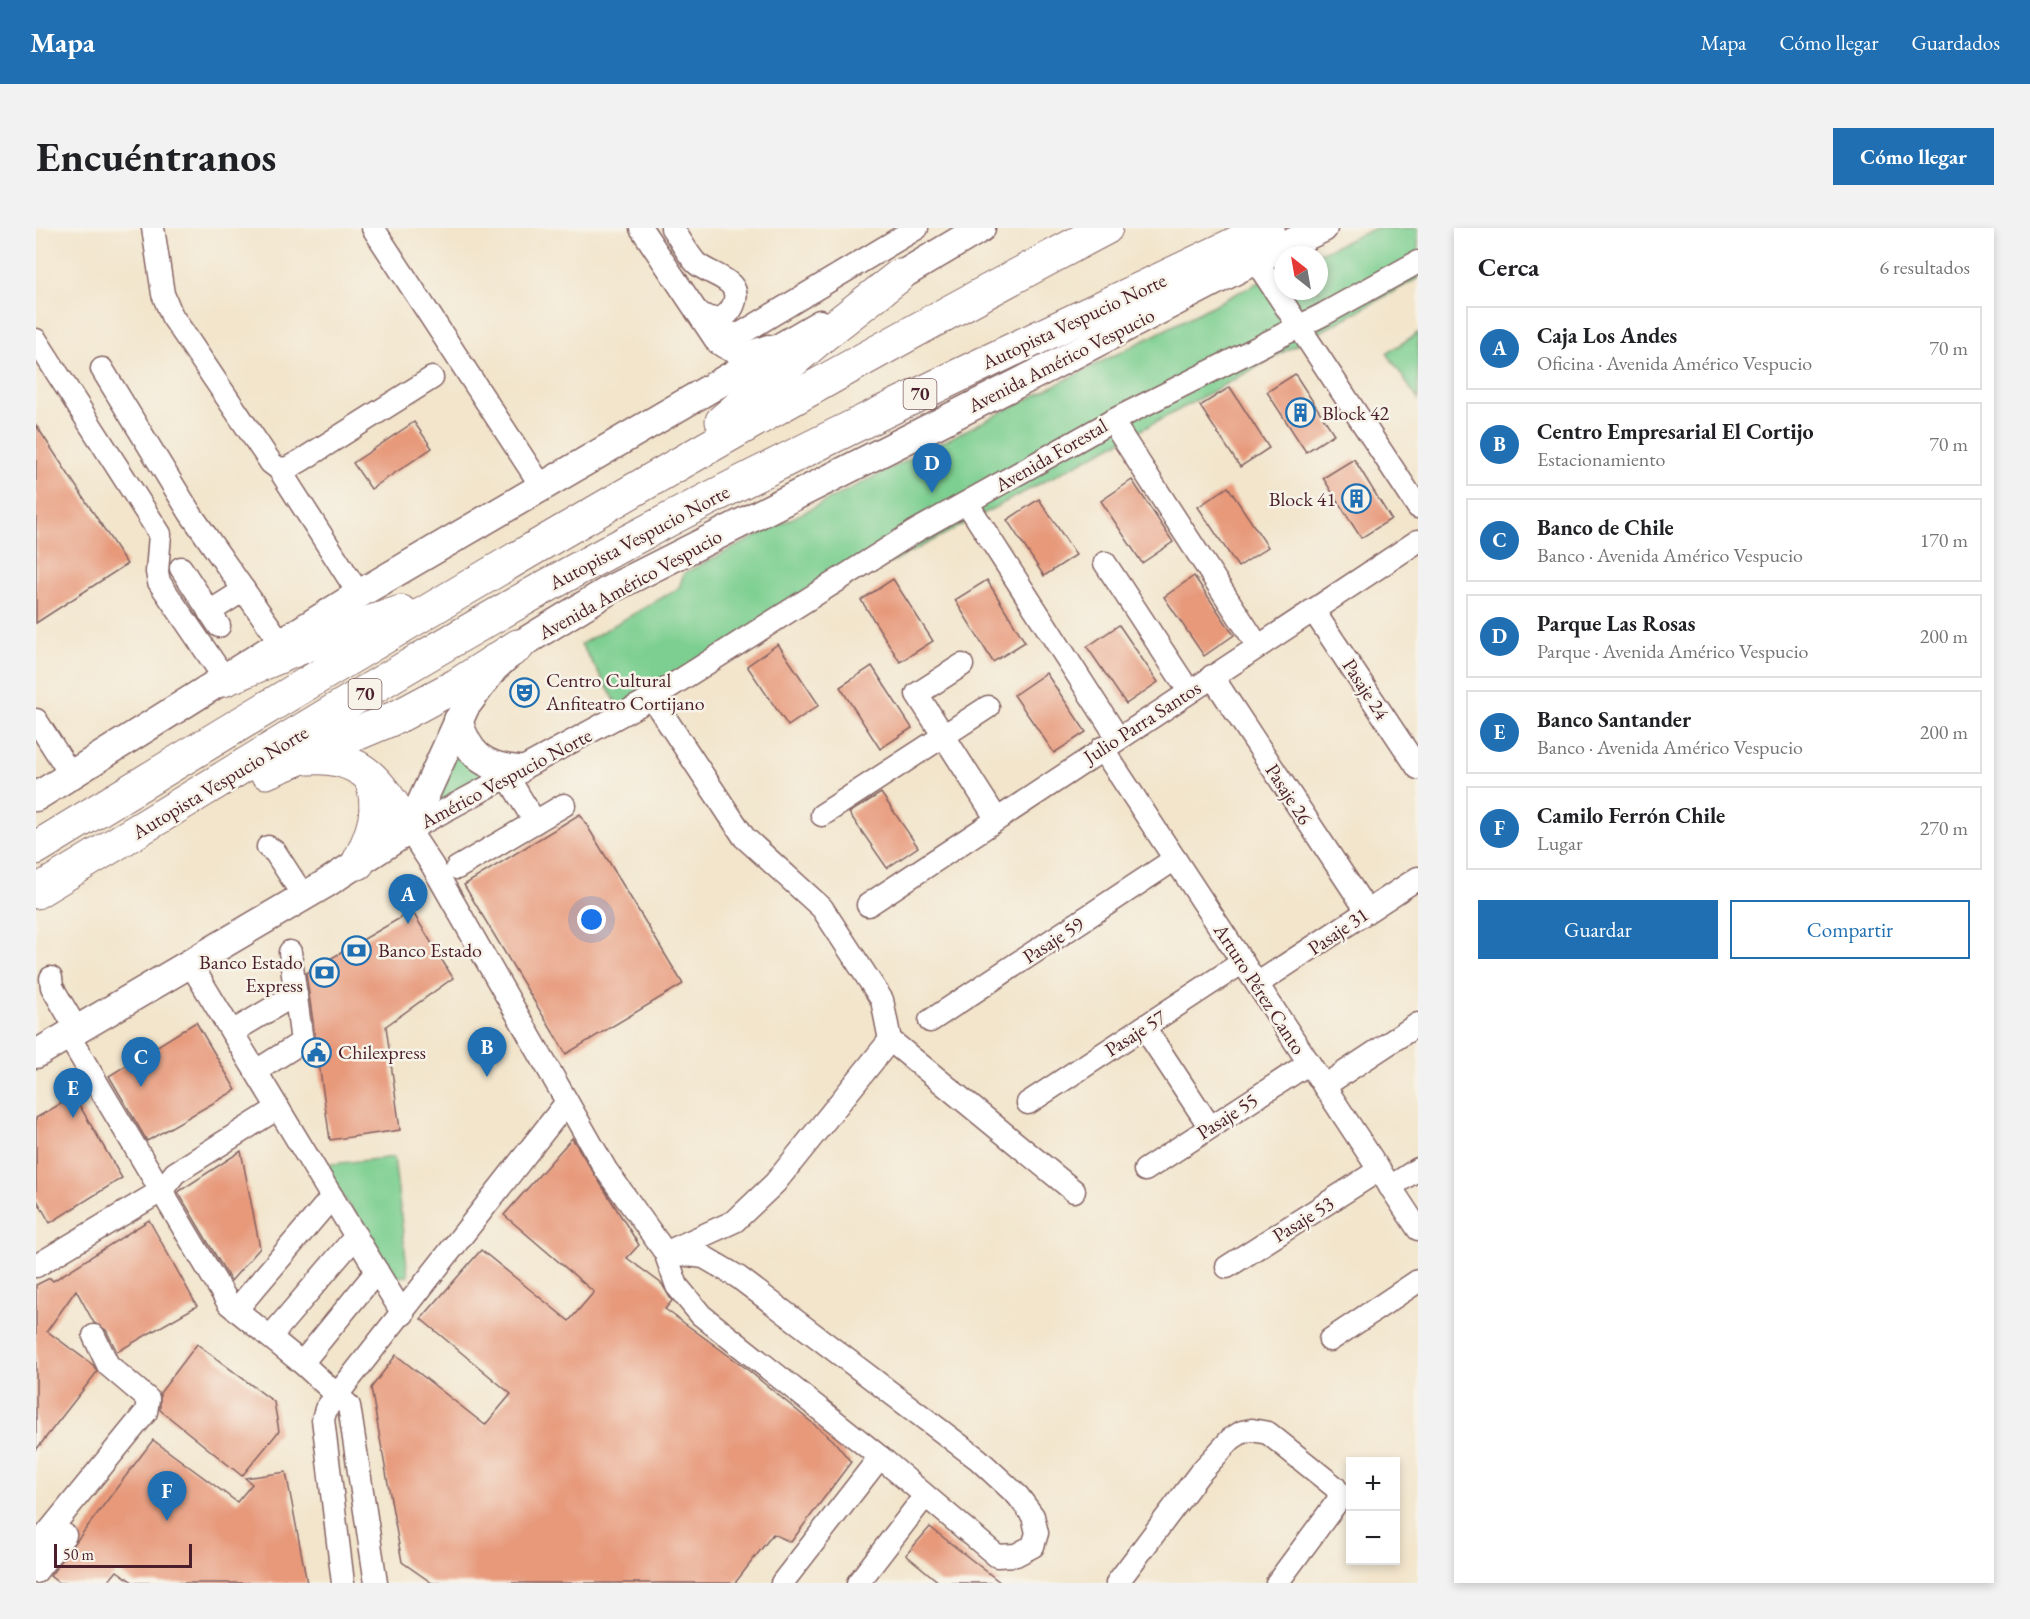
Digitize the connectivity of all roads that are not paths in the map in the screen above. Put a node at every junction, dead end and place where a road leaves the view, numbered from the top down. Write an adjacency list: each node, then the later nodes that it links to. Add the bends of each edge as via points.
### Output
1 (153, 228): 20 (street, via 163,294 172,316)
2 (373, 228): 22 (street)
3 (641, 228): 13 (street)
4 (672, 228): 13 (street, via 696,263 733,287 732,309 723,317 711,320)
5 (917, 228): 13 (street, via 742,333 721,333)
6 (981, 228): 12 (main road)
7 (1106, 228): 21 (highway, Autopista Vespucio Norte / 70, via 903,336)
8 (1268, 228): 58 (highway, Autopista Vespucio Norte / 70, via 869,419 624,544 438,649)
9 (1323, 228): 10 (main road, Avenida Américo Vespucio)
10 (1255, 260): 14 (street); 35 (main road, Avenida Américo Vespucio, via 611,589)
11 (1418, 262): 14 (street, Avenida Forestal)
12 (899, 276): 15 (main road); 21 (highway)
13 (697, 312): 15 (street, via 717,342 740,355)
14 (1298, 325): 19 (street, Avenida Forestal); 24 (street)
15 (812, 330): 22 (main road)
16 (36, 340): 26 (street)
17 (102, 369): 25 (street)
18 (432, 378): 20 (street, via 302,460)
19 (1112, 420): 23 (street, Avenida Forestal); 36 (street)
20 (279, 469): 32 (street)
21 (656, 476): 30 (highway, Autopista Vespucio Norte / 70)
22 (542, 487): 32 (main road)
23 (967, 503): 38 (street, Avenida Forestal); 47 (street, Arturo Pérez Canto)
24 (1418, 507)
25 (190, 513): 26 (street); 31 (street)
26 (160, 534): 40 (street, via 159,582)
27 (1418, 541): 33 (street, Julio Parra Santos)
28 (1105, 563): 41 (street)
29 (181, 568): 31 (street, via 214,619)
30 (465, 589): 40 (highway, via 329,636); 62 (highway, Autopista Vespucio Norte / 70)
31 (244, 590): 34 (street)
32 (359, 594): 34 (main road)
33 (1313, 610): 36 (street, Julio Parra Santos); 49 (street, Pasaje 24)
34 (281, 643): 40 (main road)
35 (518, 646): 45 (main road, Avenida Américo Vespucio, via 482,682); 48 (highway, via 399,717)
36 (1258, 646): 39 (street, Julio Parra Santos)
37 (962, 665): 46 (street, via 916,694)
38 (696, 669): 42 (street, Américo Vespucio Norte)
39 (1212, 676): 41 (street, Julio Parra Santos); 70 (street, Pasaje 26)
40 (224, 679): 51 (main road)
41 (1189, 691): 47 (street, Julio Parra Santos)
42 (652, 698): 50 (street, Américo Vespucio Norte); 82 (street, via 744,837 822,908 882,1000)
43 (988, 707): 46 (street)
44 (36, 720): 51 (street)
45 (458, 720): 50 (main road, via 466,743 479,758); 60 (main road, Avenida Américo Vespucio)
46 (944, 736): 56 (street); 57 (street)
47 (1110, 743): 57 (street, Julio Parra Santos); 63 (street, Arturo Pérez Canto)
48 (301, 758): 52 (highway, via 345,759); 58 (highway)
49 (1418, 768)
50 (513, 773): 59 (street); 60 (street, Américo Vespucio Norte)
51 (71, 775): 53 (main road); 54 (main road)
52 (369, 775): 60 (highway); 64 (highway, via 376,793 377,813)
53 (36, 788)
54 (36, 797)
55 (564, 805): 59 (street)
56 (822, 815)
57 (996, 818): 69 (street, Julio Parra Santos)
58 (155, 821): 67 (highway, Autopista Vespucio Norte / 70)
59 (535, 822): 65 (street)
60 (409, 830): 64 (main road); 87 (street)
61 (268, 847): 68 (street)
62 (36, 848)
63 (1175, 859): 72 (street, Arturo Pérez Canto); 77 (street, Pasaje 59)
64 (358, 863): 68 (main road)
65 (457, 868)
66 (1418, 878): 70 (street, Pasaje 31)
67 (36, 892)
68 (304, 897): 73 (main road)
69 (868, 905)
70 (1367, 912): 75 (street, Pasaje 31)
71 (290, 951): 76 (street)
72 (1243, 962): 75 (street, Arturo Pérez Canto); 79 (street, Pasaje 57)
73 (190, 963): 80 (main road); 81 (street)
74 (51, 978): 80 (street)
75 (1257, 984): 84 (street, Arturo Pérez Canto)
76 (296, 994): 81 (street); 85 (street, via 302,1042)
77 (930, 1021)
78 (1418, 1024): 86 (street)
79 (1144, 1027): 88 (street, Pasaje 57); 90 (street)
80 (73, 1032): 83 (main road); 94 (street)
81 (231, 1032): 85 (street)
82 (890, 1040): 95 (street); 99 (street, via 775,1183 735,1221)
83 (36, 1054)
84 (1309, 1063): 86 (street, Arturo Pérez Canto); 90 (street, Pasaje 55)
85 (256, 1071): 89 (street)
86 (1324, 1086): 93 (street, Arturo Pérez Canto)
87 (567, 1102): 99 (street, via 606,1170); 105 (street)
88 (1028, 1103)
89 (278, 1108): 94 (street, via 175,1173); 96 (street)
90 (1210, 1127): 92 (street, Pasaje 55)
91 (1418, 1169): 93 (street, Pasaje 53)
92 (1145, 1170)
93 (1385, 1178): 97 (street, Arturo Pérez Canto); 101 (street, Pasaje 53)
94 (161, 1191): 100 (street); 104 (street)
95 (1074, 1191)
96 (332, 1197): 98 (street); 104 (street)
97 (1418, 1229)
98 (356, 1236): 102 (street); 107 (street)
99 (665, 1252): 112 (street, via 677,1286 701,1315); 113 (street, via 704,1257 738,1277 978,1459 1034,1516 1034,1546 1016,1555 997,1556)
100 (36, 1266)
101 (1227, 1267)
102 (377, 1271): 105 (street); 109 (street)
103 (1418, 1281): 108 (street)
104 (236, 1310): 107 (street)
105 (403, 1314): 110 (street)
106 (94, 1336): 114 (street, via 108,1365 148,1400 146,1412)
107 (270, 1337): 109 (street)
108 (1330, 1340)
109 (302, 1363): 110 (street)
110 (337, 1396): 116 (street, via 323,1419); 117 (street, via 351,1412)
111 (154, 1424): 115 (street)
112 (880, 1457): 113 (street); 118 (street)
113 (925, 1496): 119 (street)
114 (36, 1547)
115 (36, 1572)
116 (343, 1583)
117 (376, 1583)
118 (782, 1583)
119 (858, 1583)
120 (1117, 1583): 121 (street, via 1199,1474 1231,1439 1252,1430 1268,1433 1340,1495)
121 (1277, 1583)

